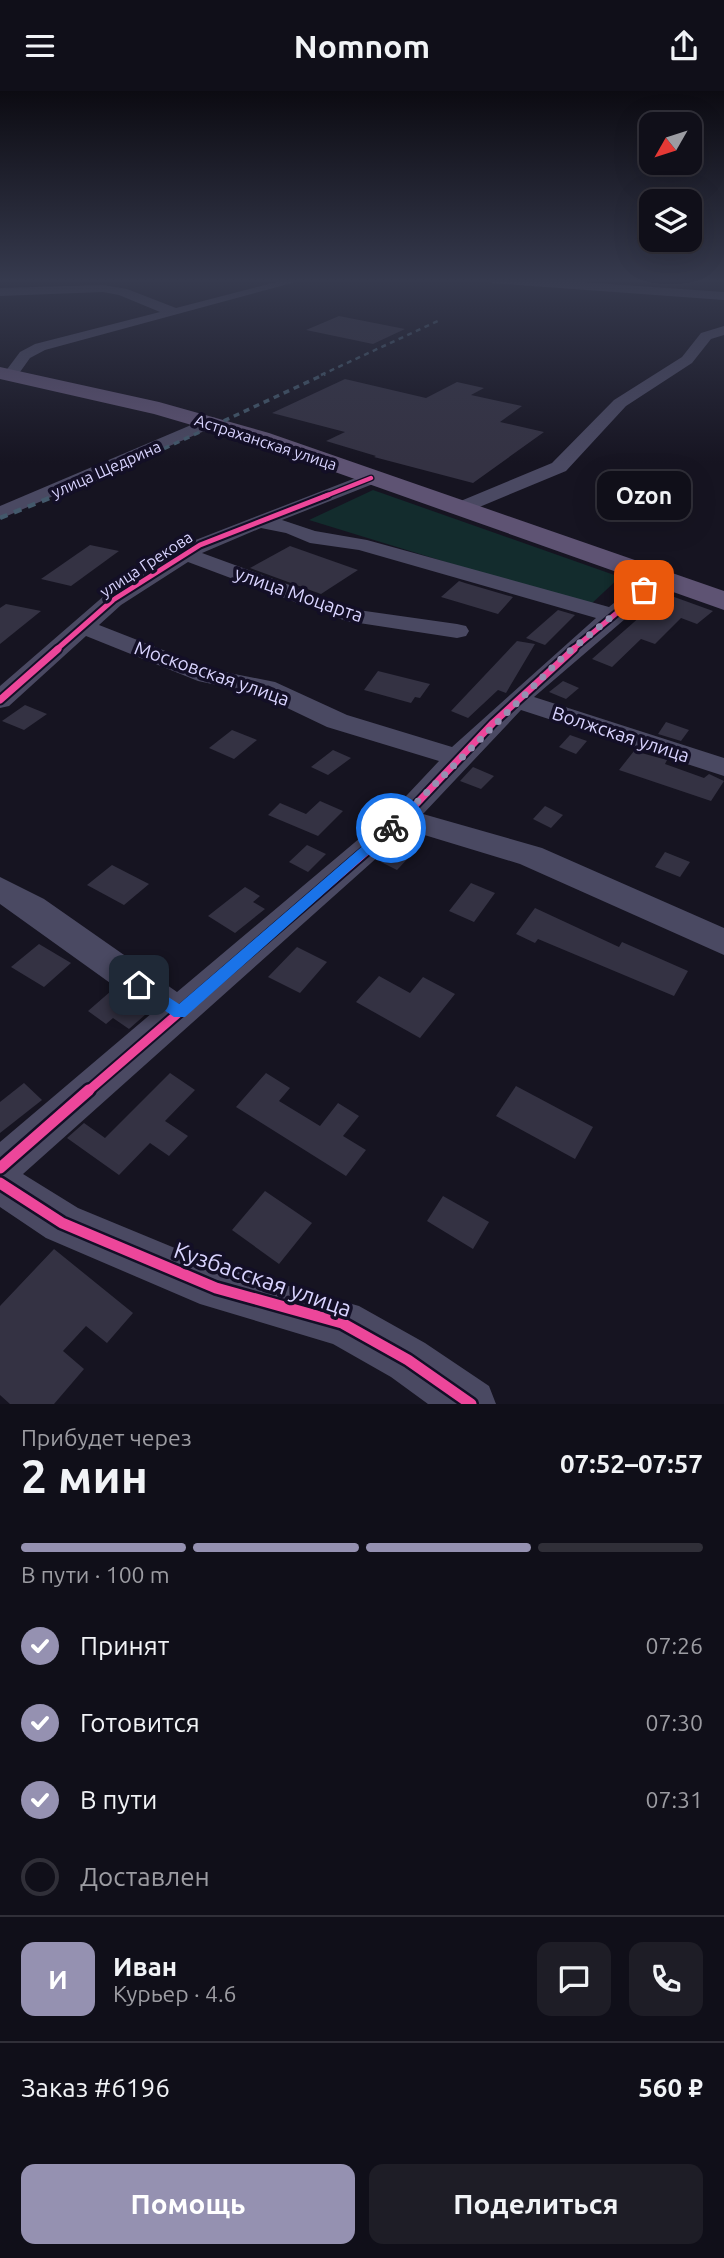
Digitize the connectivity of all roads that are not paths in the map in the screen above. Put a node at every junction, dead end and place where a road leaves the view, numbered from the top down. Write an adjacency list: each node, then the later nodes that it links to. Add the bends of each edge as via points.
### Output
1 (66, 340): 3 (street, via 25,355)
2 (703, 340): 7 (street, via 687,361 620,403 559,467)
3 (5, 374): 4 (main road, Астраханская улица)
4 (210, 422): 5 (main road, Астраханская улица); 8 (street, улица Щедрина)
5 (371, 478): 6 (street, улица Грекова); 7 (main road, Астраханская улица)
6 (291, 508): 9 (street, улица Грекова); 10 (street, via 314,524)
7 (458, 509): 12 (main road, Астраханская улица)
8 (2, 511)
9 (256, 521): 10 (street, via 292,528 310,537); 11 (street, улица Грекова)
10 (360, 544): 14 (street)
11 (186, 554): 15 (street, улица Грекова, via 114,600); 16 (street, улица Моцарта, via 354,616)
12 (659, 578): 13 (main road, Астраханская улица); 14 (street)
13 (724, 601)
14 (612, 615): 18 (street)
15 (84, 627): 17 (street, улица Грекова); 19 (street, Московская улица, via 207,675 266,688 337,722)
16 (457, 631)
17 (0, 700)
18 (519, 701): 19 (street); 20 (street, Волжская улица)
19 (459, 758): 21 (street)
20 (724, 767)
21 (403, 818): 23 (street, via 531,856); 24 (street)
22 (0, 889): 24 (street)
23 (724, 942)
24 (179, 1013): 25 (street)
25 (0, 1168)
26 (0, 1183): 27 (street, Кузбасская улица, via 62,1223 216,1289 342,1322)
27 (471, 1404)

